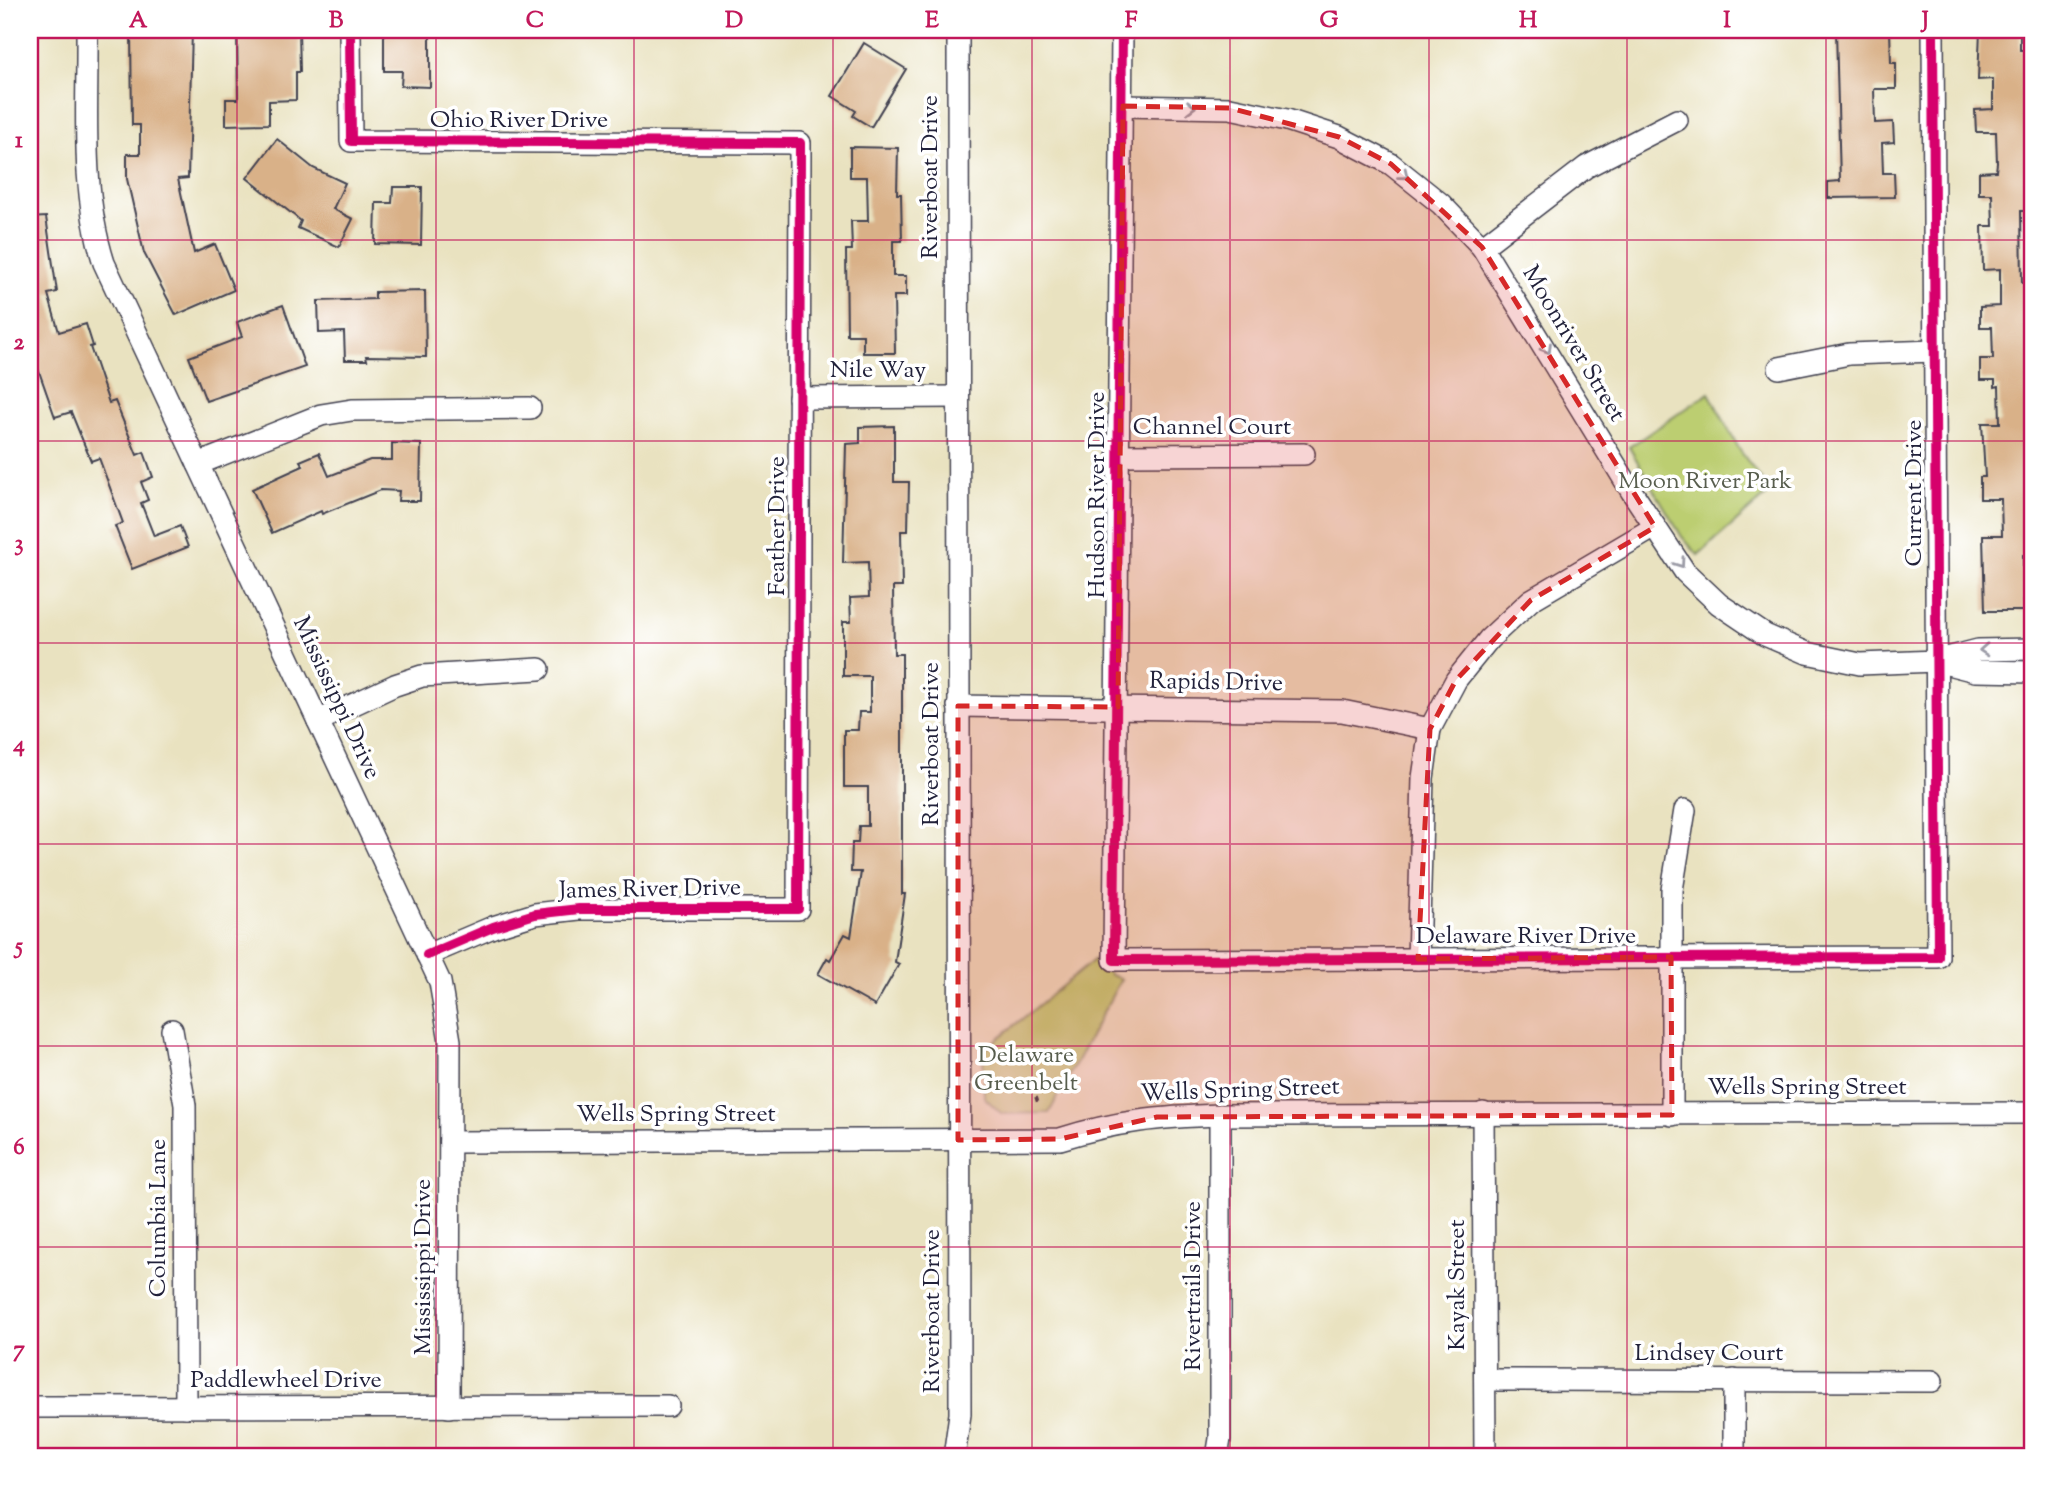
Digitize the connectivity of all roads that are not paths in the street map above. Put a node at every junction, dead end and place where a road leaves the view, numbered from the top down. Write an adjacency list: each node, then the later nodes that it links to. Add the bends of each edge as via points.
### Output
1 (87, 30): 17 (street, Mississippi Drive, via 88,188 93,229 104,263)
2 (350, 30): 8 (street, Ohio River Drive, via 351,141)
3 (958, 30): 12 (street, Riverboat Drive)
4 (1122, 30): 6 (street, Hudson River Drive)
5 (1933, 30): 10 (street, Current Drive)
6 (1123, 106): 9 (street, Moonriver Street, one-way to 9, via 1230,108 1339,137 1391,164 1441,204); 16 (street, Hudson River Drive)
7 (1677, 120): 9 (street, via 1586,167)
8 (800, 143): 13 (street, Feather Drive)
9 (1482, 247): 18 (street, Moonriver Street, one-way to 18)
10 (1935, 351): 11 (street, via 1849,354); 20 (street, Current Drive)
11 (1779, 368)
12 (958, 397): 13 (street, Nile Way); 23 (street, Riverboat Drive)
13 (799, 398): 28 (street, Feather Drive)
14 (530, 408): 17 (street, via 342,411 295,424)
15 (1304, 453): 16 (street, Channel Court)
16 (1119, 455): 24 (street, Hudson River Drive)
17 (198, 464): 25 (street, Mississippi Drive)
18 (1655, 527): 20 (street, Moonriver Street, one-way to 20, via 1685,572 1719,604 1765,635 1807,653 1860,664); 26 (street, via 1531,600 1489,639 1456,680)
19 (2033, 649): 20 (street, Moonriver Street, one-way to 20, via 1978,650)
20 (1937, 661): 22 (street, Moonriver Street, via 1975,671); 31 (street, Current Drive)
21 (539, 669): 25 (street, via 422,676)
22 (2033, 672)
23 (958, 706): 24 (street, Rapids Drive); 39 (street, Riverboat Drive)
24 (1118, 707): 26 (street, Rapids Drive, via 1342,711); 33 (street, Hudson River Drive)
25 (318, 721): 29 (street, Mississippi Drive)
26 (1430, 729): 32 (street, via 1423,778)
27 (1685, 810): 30 (street, via 1672,890)
28 (797, 909): 29 (street, James River Drive, via 579,909 493,927)
29 (428, 956): 40 (street, Mississippi Drive, via 447,1015)
30 (1671, 957): 31 (street, Delaware River Drive); 32 (street, Delaware River Drive); 38 (street)
31 (1938, 957)
32 (1418, 959): 33 (street, Delaware River Drive)
33 (1114, 960)
34 (172, 1030): 47 (street, Columbia Lane, via 185,1105)
35 (1483, 1113): 37 (street, Wells Spring Street); 38 (street, Wells Spring Street); 41 (street, Kayak Street)
36 (2033, 1113): 38 (street, Wells Spring Street)
37 (1220, 1115): 39 (street, Wells Spring Street, via 1112,1123 1060,1139); 49 (street, Rivertrails Drive)
38 (1672, 1115)
39 (958, 1140): 40 (street, Wells Spring Street); 48 (street, Riverboat Drive, via 960,1414)
40 (450, 1142): 44 (street, Mississippi Drive)
41 (1485, 1380): 42 (street, Lindsey Court); 50 (street, Kayak Street)
42 (1734, 1380): 43 (street, Lindsey Court); 51 (street)
43 (1932, 1381)
44 (449, 1406): 45 (street, Paddlewheel Drive); 47 (street, Paddlewheel Drive)
45 (668, 1406)
46 (30, 1407): 47 (street, Paddlewheel Drive)
47 (186, 1407)
48 (954, 1457)
49 (1217, 1457)
50 (1485, 1457)
51 (1734, 1457)

